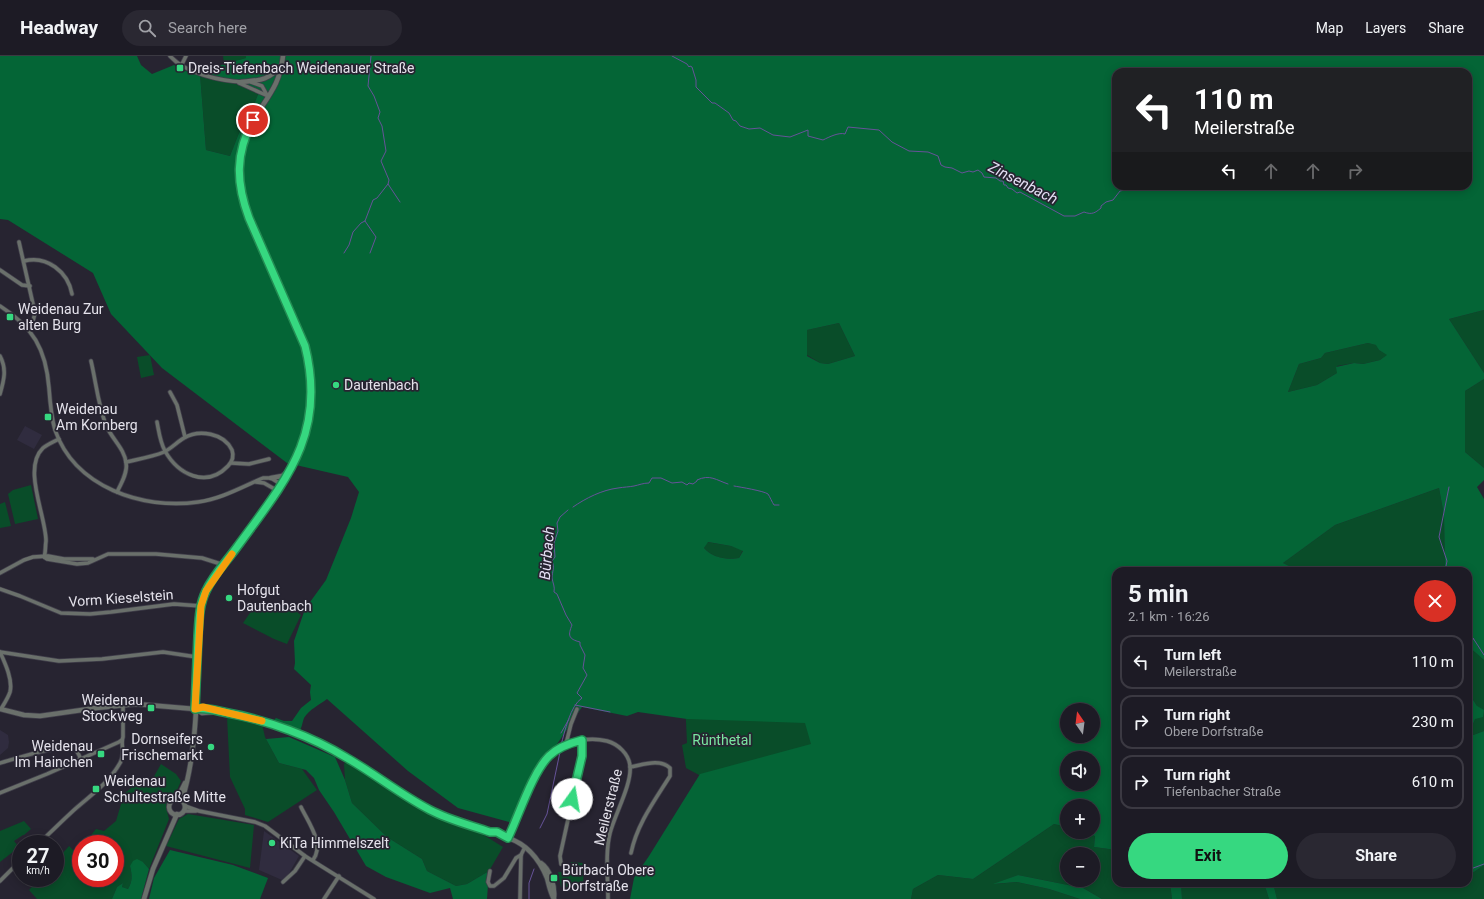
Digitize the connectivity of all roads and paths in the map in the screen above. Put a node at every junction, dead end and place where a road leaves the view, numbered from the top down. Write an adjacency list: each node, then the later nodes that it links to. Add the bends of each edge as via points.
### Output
1 (170, 56): 5 (street)
2 (186, 56): 5 (street)
3 (283, 56): 4 (street)
4 (282, 65): 6 (street, via 266,79); 7 (street, via 277,82)
5 (182, 66): 6 (street, via 200,74)
6 (239, 82): 7 (street); 7 (street, via 260,85)
7 (268, 97): 26 (street, via 244,141 239,168 240,187 249,218 305,346 309,364 311,383 308,424)
8 (19, 242): 9 (street)
9 (24, 262): 11 (street); 12 (street, via 43,261 57,268 70,286)
10 (0, 270): 11 (street, via 22,285)
11 (30, 286): 14 (street, via 35,314)
12 (72, 294)
13 (0, 306): 14 (street)
14 (27, 328): 21 (street, via 44,355 50,410)
15 (0, 356): 18 (street, via 5,371)
16 (91, 361): 24 (street, via 106,425)
17 (170, 392): 20 (street, via 177,405)
18 (0, 394)
19 (157, 422): 22 (street)
20 (185, 437): 22 (street); 25 (street, via 204,433 218,436 231,448)
21 (59, 439): 31 (street, via 82,470 95,481); 32 (street, via 42,449 34,463 35,482 46,534)
22 (165, 451): 24 (street); 25 (street, via 182,471 191,476 213,475)
23 (269, 460): 25 (street, via 249,464)
24 (126, 462): 31 (street, via 127,466)
25 (231, 463)
26 (290, 471): 27 (street); 29 (street)
27 (271, 478): 28 (street); 29 (street)
28 (253, 482): 30 (street, via 264,483); 31 (street, via 212,499 183,504 151,502)
29 (282, 485): 30 (street)
30 (278, 491): 33 (street)
31 (117, 492)
32 (44, 557): 33 (street, via 77,560 94,559 108,554 156,554 202,558); 34 (street, via 24,560)
33 (224, 565): 36 (street, via 206,591)
34 (0, 573)
35 (0, 589): 36 (street, Vorm Kieselstein, via 61,613 90,614 174,604)
36 (201, 606): 38 (street)
37 (0, 652): 38 (street, via 59,661 163,652); 40 (street, via 7,669 10,692)
38 (197, 657): 41 (street)
39 (123, 705): 40 (street, via 40,716); 41 (street); 43 (street)
40 (0, 709)
41 (195, 709): 50 (street, via 192,747); 55 (street, via 202,713 217,712 259,720 314,741 347,758 428,809)
42 (577, 709): 45 (street)
43 (122, 740): 46 (street); 54 (street, via 120,762 104,785)
44 (582, 740): 45 (street, Meilerstraße); 48 (street, Meilerstraße, via 596,739 615,744 623,751); 61 (street, via 582,756 560,856)
45 (566, 744): 55 (street, Meilerstraße, via 550,755 538,769)
46 (81, 760): 47 (street, via 73,748 54,748); 49 (street)
47 (0, 762)
48 (630, 767): 57 (street, via 664,764 671,772 642,821); 72 (street, Meilerstraße, via 628,782 608,844)
49 (0, 793)
50 (180, 800): 52 (street); 53 (street, via 172,800 170,804 170,809)
51 (301, 807): 60 (street, via 317,844)
52 (184, 808): 53 (street); 59 (street, via 255,822 265,826)
53 (175, 814): 67 (street)
54 (48, 835)
55 (508, 838): 56 (street)
56 (525, 847): 58 (street); 71 (street, via 545,866 551,878)
57 (631, 853)
58 (521, 855): 63 (street, via 516,858 504,878 494,886 490,886 488,882); 70 (street)
59 (305, 856): 60 (street); 66 (street, via 295,871)
60 (313, 860): 64 (street)
61 (561, 864)
62 (12, 869): 65 (street)
63 (490, 871)
64 (339, 876): 68 (street); 69 (street)
65 (0, 881)
66 (283, 882)
67 (144, 899)
68 (324, 899)
69 (374, 899)
70 (520, 899)
71 (554, 899)
72 (608, 899)

